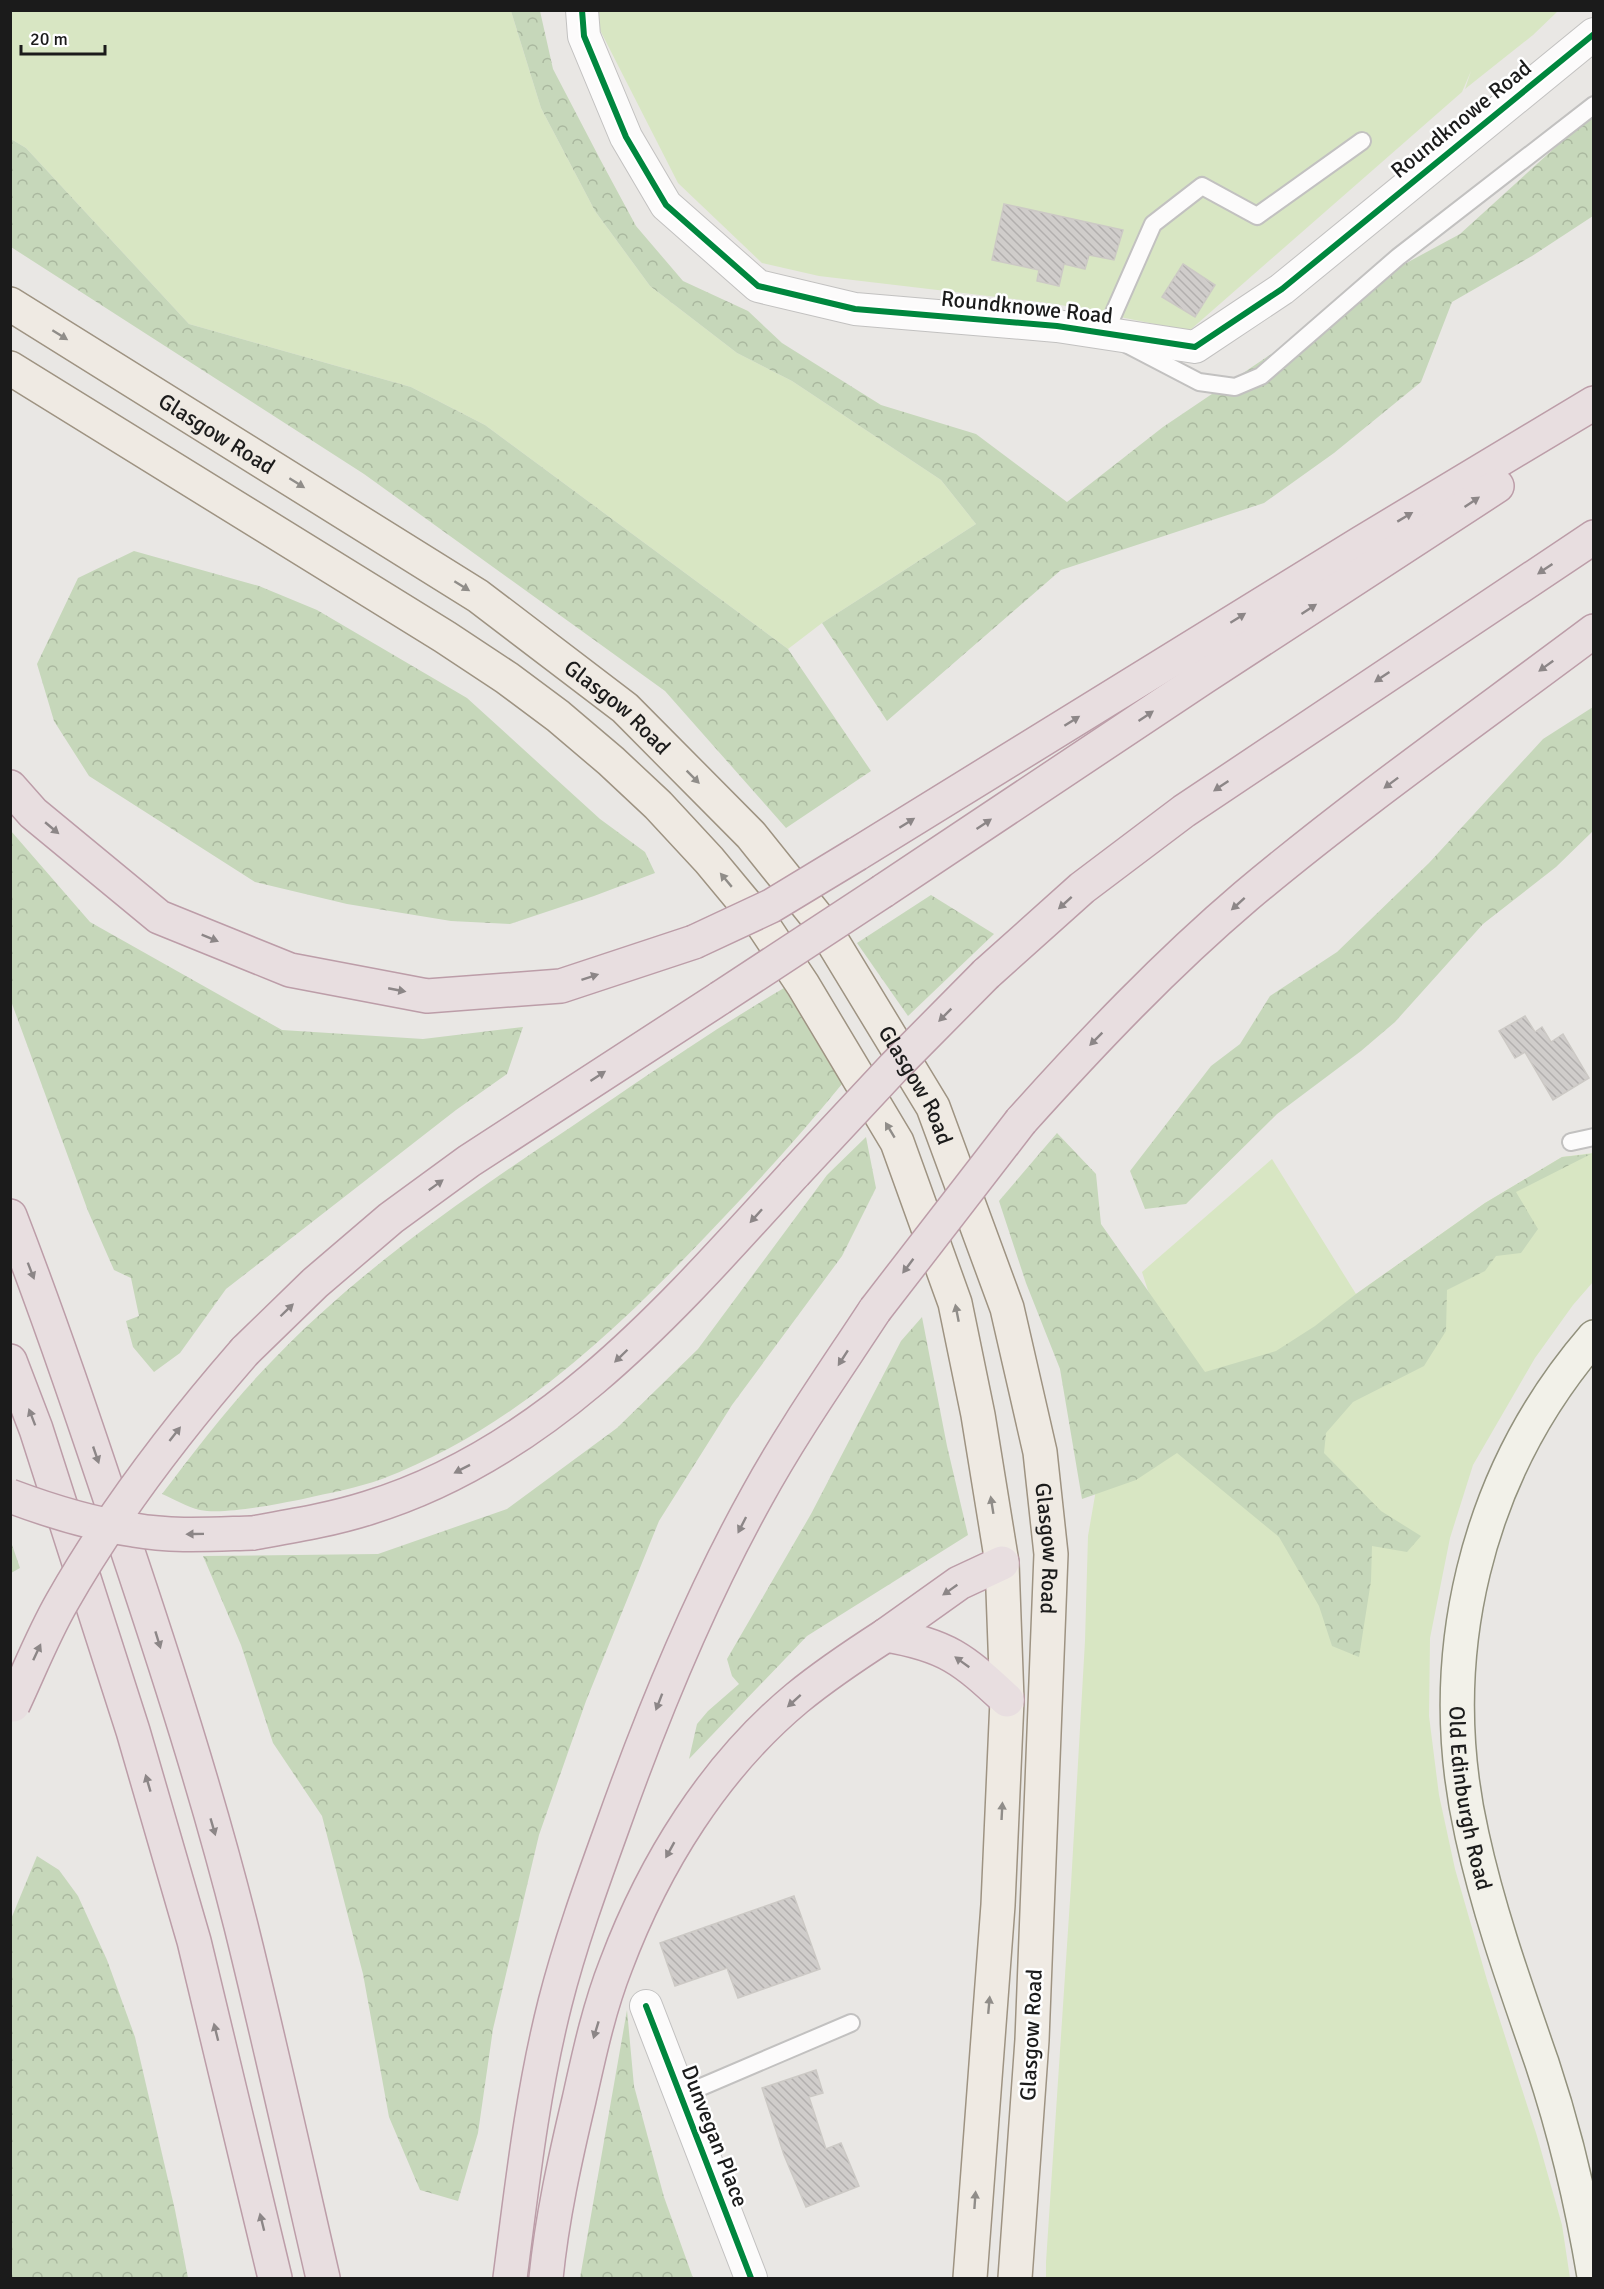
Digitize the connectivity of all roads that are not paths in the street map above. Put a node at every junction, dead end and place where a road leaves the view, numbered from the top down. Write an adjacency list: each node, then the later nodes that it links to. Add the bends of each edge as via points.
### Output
1 (582, 10): 6 (street, Roundknowe Road, via 584,36 626,137 666,205 758,286 855,309)
2 (1593, 34): 6 (street, Roundknowe Road, via 1282,289 1195,347)
3 (1593, 105): 6 (lane, via 1398,257 1261,376 1235,387 1199,382)
4 (1362, 141): 6 (lane, via 1257,216 1202,186 1153,224)
5 (10, 304): 16 (main road, Glasgow Road, one-way to 16, via 478,596 625,708 751,835 820,921 933,1107)
6 (1106, 333)
7 (10, 369): 20 (main road, Glasgow Road, one-way to 7, via 955,1303 897,1143 803,985 735,890 658,805 567,724 507,678)
8 (1593, 403): 12 (highway, one-way to 8, bridge, via 33,813 159,917 290,970 427,996 561,986 694,942 771,906)
9 (1593, 421): 23 (highway, one-way to 9, bridge, via 60,1604 160,1453 245,1351 315,1283 391,1218 470,1161)
10 (1593, 537): 19 (highway, one-way to 19, bridge, via 1184,811 1082,888 986,974 894,1067 706,1271 608,1368 510,1441 455,1473 370,1508 319,1522 253,1533 135,1531 71,1517)
11 (1593, 632): 24 (highway, one-way to 24, bridge, via 1246,896 1153,981 1021,1121 875,1310 756,1496 668,1678)
12 (10, 786)
13 (1593, 1137): 14 (lane)
14 (1571, 1142)
15 (10, 1216): 30 (highway, one-way to 30, via 101,1469 196,1766 241,1924)
16 (1006, 1308): 20 (main road, via 1033,1538 1028,1551); 36 (main road, Glasgow Road, via 1040,1452 1050,1554 1032,2040)
17 (1593, 1337): 28 (main road, Old Edinburgh Road, via 1535,1418 1485,1526 1463,1623 1457,1707 1460,1763 1471,1833 1487,1897 1571,2165)
18 (10, 1361): 29 (highway, one-way to 18, via 194,1941 140,1753 36,1429)
19 (10, 1496)
20 (1002, 1563): 21 (highway, one-way to 21, via 959,1583); 22 (main road, Glasgow Road)
21 (886, 1635): 22 (highway, one-way to 21, via 950,1653 915,1640); 33 (highway, one-way to 33, via 796,1699 757,1737 700,1805 654,1880 615,1966 590,2050 562,2174)
22 (1007, 1700): 35 (main road, Glasgow Road, one-way to 22, via 998,1905)
23 (12, 1708)
24 (626, 1788): 31 (highway, via 570,1945 554,2006 531,2118); 32 (highway, via 552,2086 540,2149)
25 (646, 2006): 27 (street, Dunvegan Place)
26 (850, 2023): 27 (lane)
27 (680, 2096): 34 (street, Dunvegan Place)
28 (1593, 2276)
29 (275, 2278)
30 (323, 2278)
31 (510, 2278)
32 (526, 2278)
33 (546, 2278)
34 (751, 2278)
35 (970, 2278)
36 (1015, 2278)

